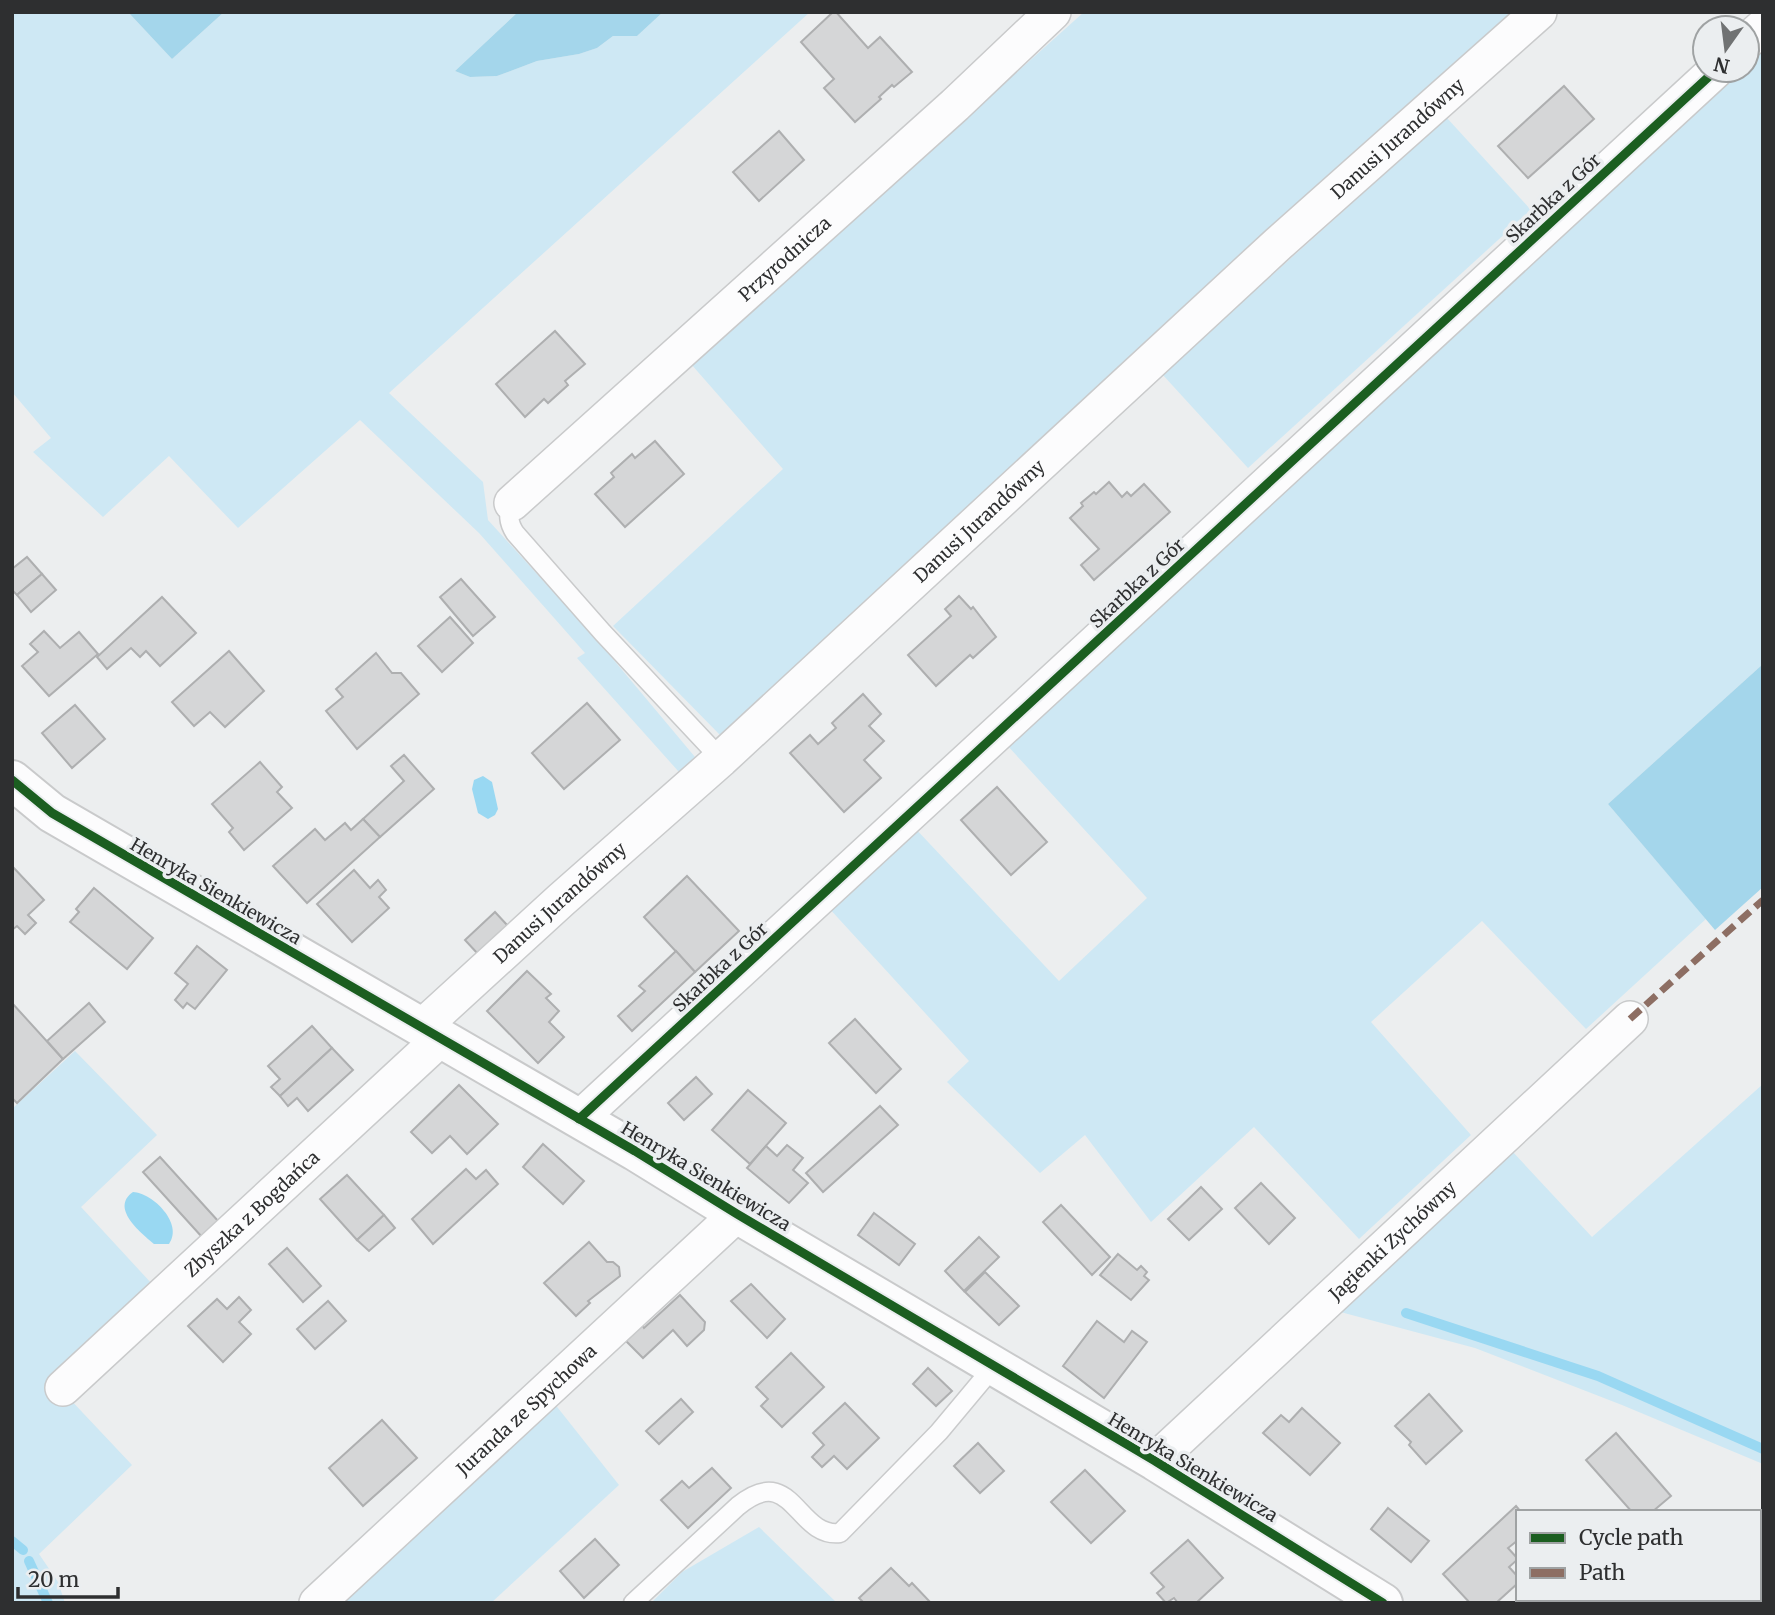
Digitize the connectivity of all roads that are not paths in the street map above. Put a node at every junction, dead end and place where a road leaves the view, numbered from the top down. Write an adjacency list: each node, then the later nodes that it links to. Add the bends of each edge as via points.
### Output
1 (1053, 12): 4 (street, Przyrodnicza)
2 (1539, 12): 5 (street, Danusi Jurandówny, via 1278,244)
3 (1701, 84): 9 (street, Skarbka z Gór)
4 (512, 503): 5 (lane, via 508,514 515,533)
5 (721, 759): 8 (street, Danusi Jurandówny, via 561,900)
6 (12, 780): 8 (street, Henryka Sienkiewicza, via 52,813)
7 (1630, 1020): 13 (street, Jagienki Zychówny)
8 (431, 1034): 9 (street, Henryka Sienkiewicza); 12 (street, Zbyszka z Bogdańca)
9 (579, 1119): 10 (street, Henryka Sienkiewicza)
10 (737, 1214): 11 (street, Henryka Sienkiewicza); 14 (street, Juranda ze Spychowa)
11 (995, 1366): 13 (street, Henryka Sienkiewicza); 15 (lane, via 939,1432 840,1533 829,1534 786,1497 761,1492 738,1506)
12 (63, 1388)
13 (1155, 1461): 16 (street, Henryka Sienkiewicza)
14 (317, 1603)
15 (633, 1603)
16 (1383, 1603)

